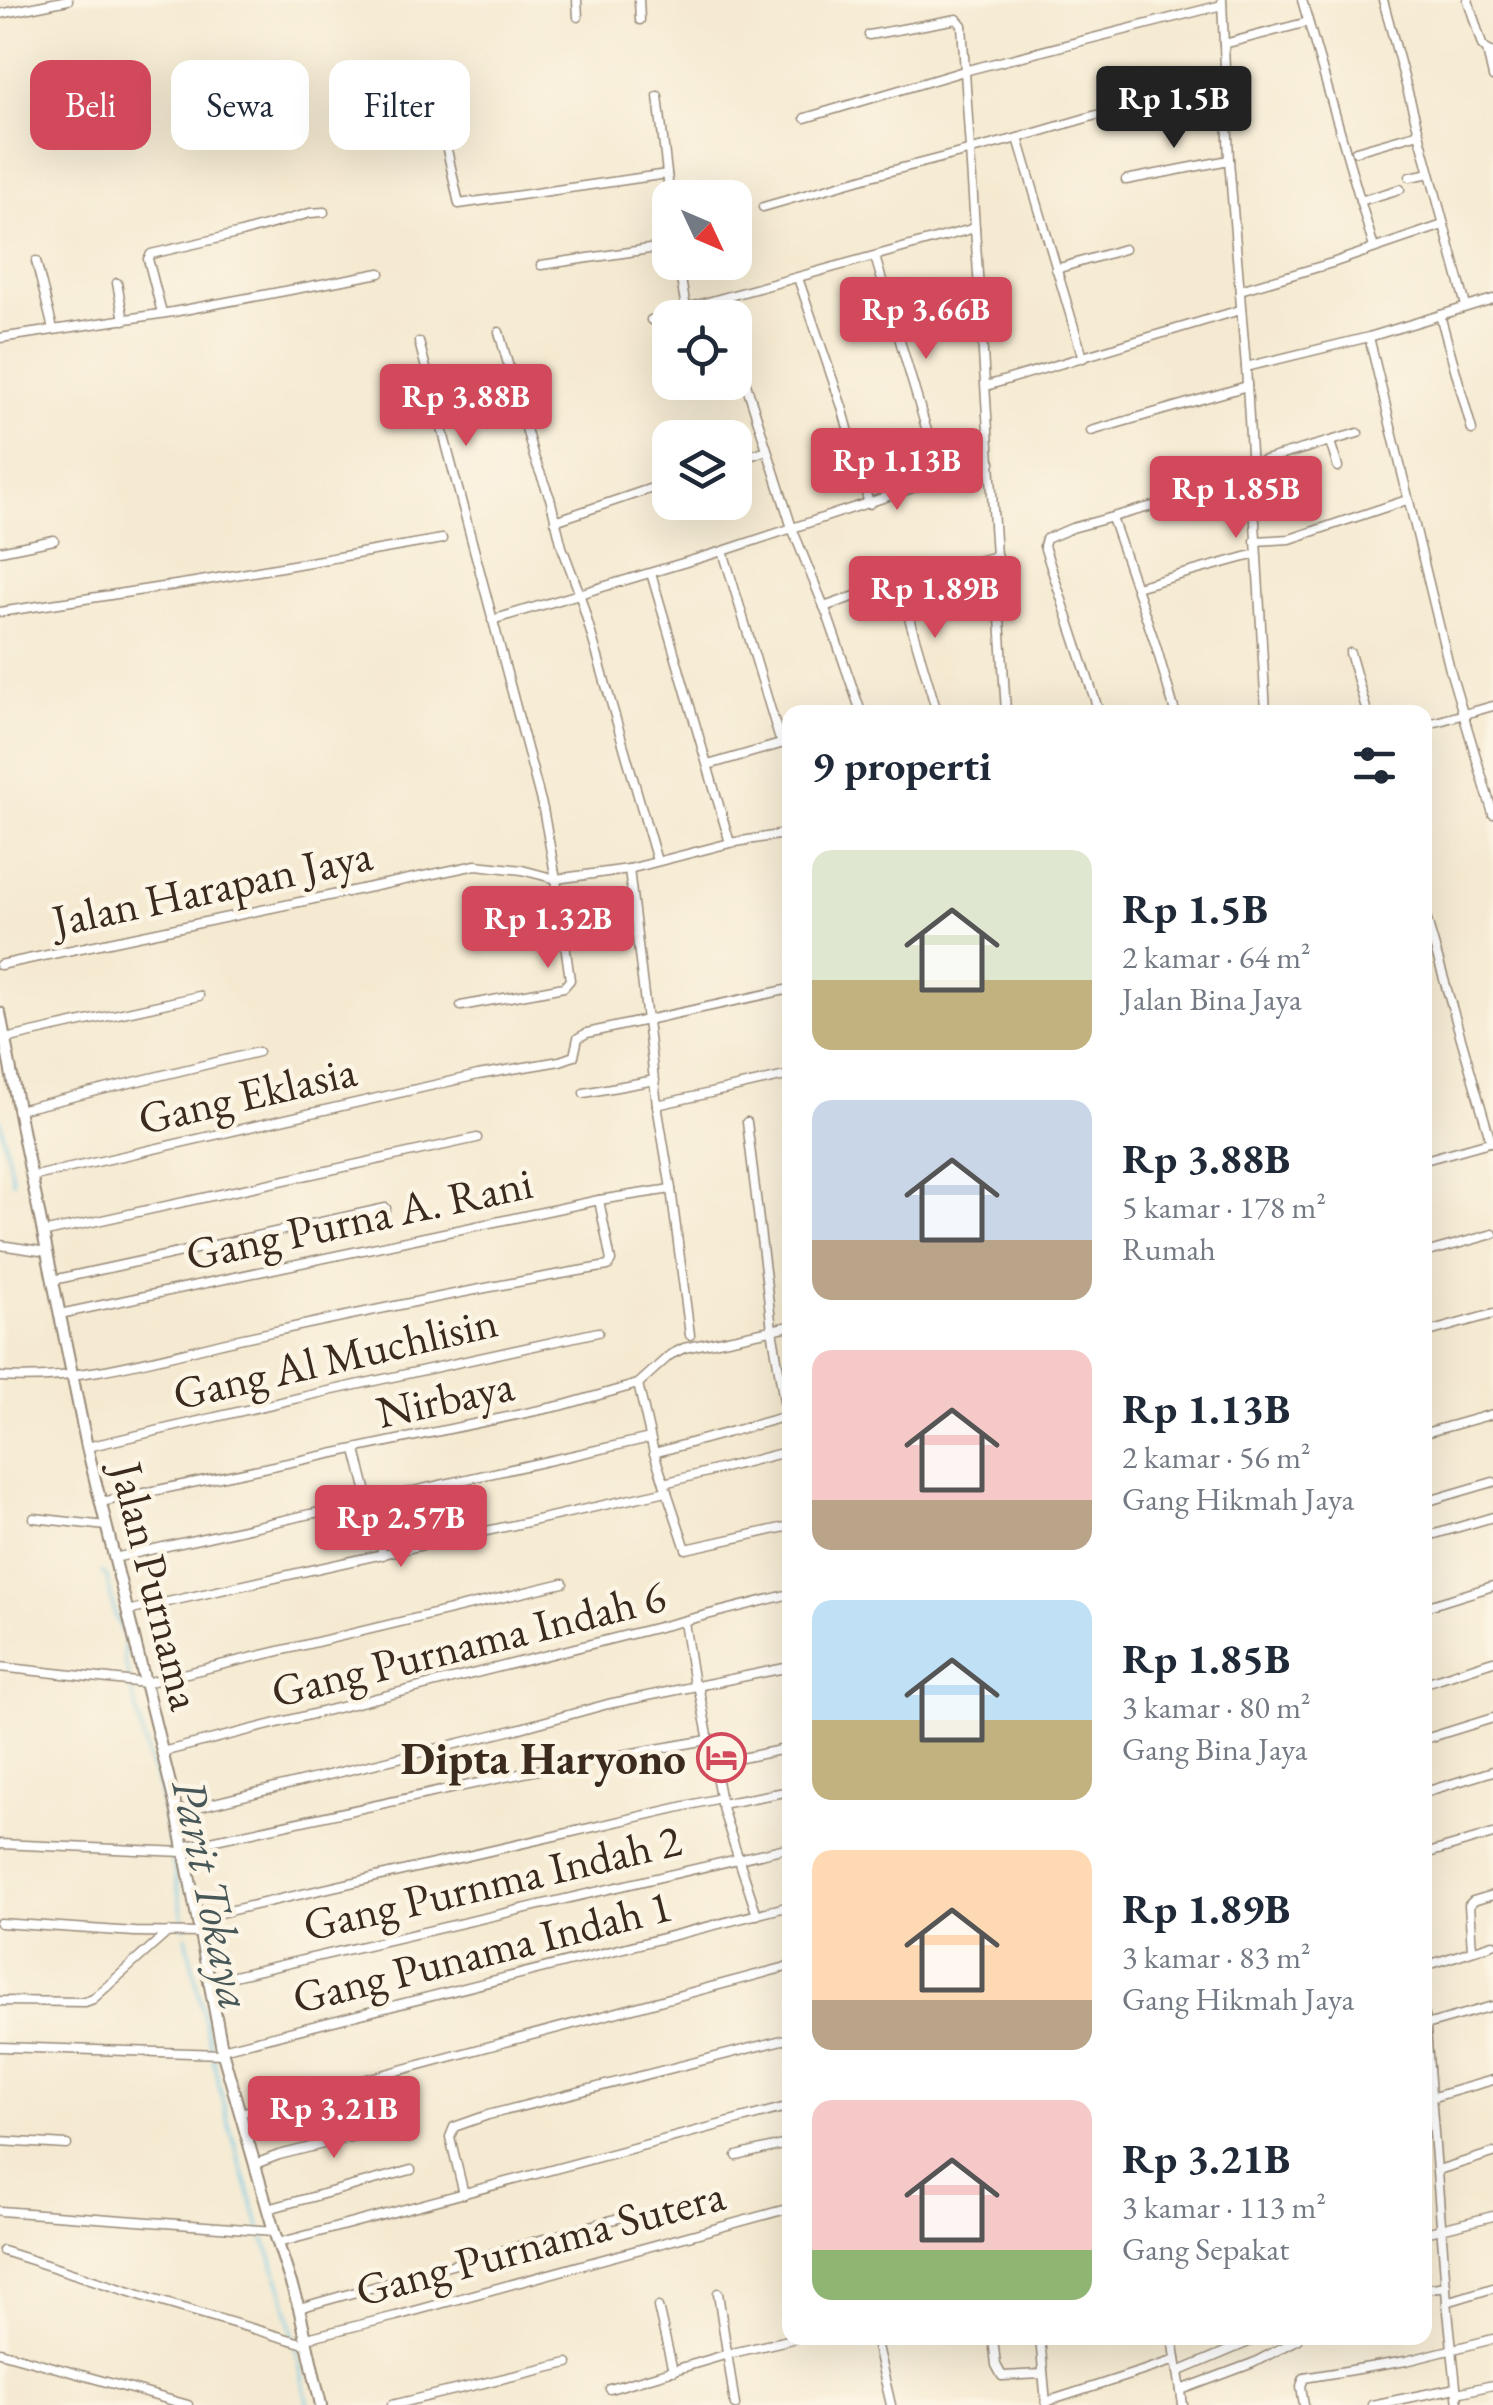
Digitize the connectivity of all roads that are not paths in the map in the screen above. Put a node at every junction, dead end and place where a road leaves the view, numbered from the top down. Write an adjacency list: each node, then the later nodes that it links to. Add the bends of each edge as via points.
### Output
1 (68, 0): 8 (street)
2 (577, 0): 9 (street)
3 (639, 0): 10 (street)
4 (1302, 0): 11 (street)
5 (1383, 0): 22 (street)
6 (1468, 0): 14 (street)
7 (1222, 2): 13 (street); 15 (street)
8 (0, 14)
9 (578, 16)
10 (640, 20)
11 (1308, 22): 13 (street); 34 (street)
12 (868, 34): 15 (street, via 957,19)
13 (1224, 44): 16 (street)
14 (1490, 52): 17 (street)
15 (964, 71): 20 (street); 25 (street)
16 (1226, 77): 23 (street); 27 (street)
17 (1493, 77)
18 (658, 96): 29 (street)
19 (819, 102): 20 (street)
20 (823, 112): 21 (street)
21 (805, 118)
22 (1419, 133): 26 (street); 28 (street)
23 (1018, 138): 25 (street); 45 (street)
24 (447, 150): 29 (street, via 458,204)
25 (971, 150): 35 (street); 38 (street)
26 (1356, 151)
27 (1229, 160): 32 (street); 49 (street)
28 (1430, 173): 30 (street); 37 (street)
29 (667, 174): 31 (street)
30 (1410, 177)
31 (668, 180)
32 (1126, 180)
33 (1400, 189): 34 (street)
34 (1360, 201): 39 (street)
35 (763, 207)
36 (324, 212): 54 (street, via 151,254)
37 (1443, 225): 39 (street); 52 (street)
38 (975, 228): 42 (street); 64 (street)
39 (1374, 248): 49 (street)
40 (652, 249): 44 (street)
41 (1124, 249): 45 (street)
42 (875, 258): 47 (street); 76 (street)
43 (36, 261): 57 (street)
44 (541, 265)
45 (1056, 268): 62 (street)
46 (380, 273): 54 (street)
47 (798, 278): 51 (street); 80 (street)
48 (117, 283): 56 (street)
49 (1240, 290): 53 (street)
50 (1493, 299): 52 (street)
51 (719, 300)
52 (1466, 306): 55 (street)
53 (1240, 310): 62 (street); 63 (street)
54 (162, 313): 56 (street)
55 (1440, 315): 59 (street); 67 (street)
56 (124, 320): 57 (street)
57 (53, 329): 60 (street)
58 (499, 332): 82 (street)
59 (1369, 337): 63 (street); 79 (street)
60 (0, 338)
61 (418, 342): 97 (street)
62 (1082, 358): 64 (street)
63 (1246, 367): 65 (street)
64 (986, 386): 73 (street)
65 (1247, 386): 68 (street); 74 (street)
66 (751, 400): 71 (street)
67 (1472, 430)
68 (1092, 431)
69 (1358, 433): 70 (street)
70 (1330, 442): 74 (street); 75 (street)
71 (767, 450): 72 (street); 83 (street)
72 (752, 455)
73 (990, 462): 76 (street); 90 (street)
74 (1251, 464): 77 (street)
75 (1338, 467)
76 (941, 478): 80 (street)
77 (1252, 480): 81 (street); 86 (street)
78 (652, 488): 82 (street)
79 (1407, 500): 86 (street, via 1290,539); 107 (street)
80 (869, 504): 83 (street)
81 (1112, 518): 93 (street); 102 (street, via 1044,542)
82 (555, 521): 94 (street)
83 (792, 528): 88 (street); 95 (street)
84 (442, 539): 96 (street)
85 (54, 540): 87 (street)
86 (1255, 541): 89 (street)
87 (0, 551)
88 (724, 551): 91 (street); 109 (street)
89 (1256, 554): 93 (street); 104 (street)
90 (996, 556): 92 (street); 101 (street)
91 (651, 573): 94 (street); 111 (street)
92 (898, 580): 95 (street); 100 (street)
93 (1136, 587): 103 (street)
94 (579, 592): 97 (street); 115 (street)
95 (824, 607): 99 (street)
96 (0, 612)
97 (492, 620): 117 (street)
98 (1350, 653): 105 (street)
99 (859, 705)
100 (936, 705)
101 (1006, 705)
102 (1097, 705)
103 (1172, 705)
104 (1266, 705)
105 (1366, 705)
106 (1493, 706): 107 (street)
107 (1463, 714): 108 (street); 112 (street)
108 (1432, 723)
109 (782, 739)
110 (782, 745): 111 (street)
111 (708, 765): 114 (street)
112 (1493, 814)
113 (782, 835): 114 (street, Jalan Harapan Jaya)
114 (730, 843): 115 (street, Jalan Harapan Jaya)
115 (657, 861): 116 (street, Jalan Harapan Jaya)
116 (629, 869): 117 (street, Jalan Harapan Jaya); 124 (street)
117 (556, 879): 119 (street, Jalan Harapan Jaya, via 476,864); 122 (street, via 569,984)
118 (1432, 939): 134 (street)
119 (0, 964)
120 (782, 991): 124 (street)
121 (199, 996): 125 (street)
122 (461, 1006)
123 (0, 1012): 125 (street, Jalan Purnama)
124 (648, 1020): 128 (street); 136 (street, Gang Eklasia, via 580,1036 571,1058)
125 (5, 1040): 131 (street, Jalan Purnama)
126 (258, 1052): 131 (street)
127 (782, 1077): 130 (street)
128 (655, 1080): 129 (street); 130 (street)
129 (584, 1093)
130 (657, 1105): 137 (street)
131 (18, 1110): 136 (street, Jalan Purnama)
132 (748, 1122): 149 (street)
133 (477, 1138): 140 (street)
134 (1492, 1142): 135 (street)
135 (1432, 1158)
136 (32, 1177): 140 (street, Jalan Purnama)
137 (672, 1190): 138 (street, Gang Purna A. Rani); 152 (street)
138 (599, 1200): 146 (street, Gang Purna A. Rani); 153 (street, via 608,1266)
139 (386, 1208): 145 (street)
140 (42, 1233): 144 (street, Jalan Purnama)
141 (1493, 1234): 143 (street)
142 (0, 1244): 144 (street)
143 (1432, 1251)
144 (47, 1252): 145 (street, Jalan Purnama)
145 (53, 1280): 146 (street, Jalan Purnama)
146 (60, 1314): 153 (street, Jalan Purnama)
147 (1493, 1314): 150 (street)
148 (782, 1328): 149 (street, Nirbaya)
149 (772, 1330): 152 (street, Nirbaya); 156 (street)
150 (1432, 1331)
151 (598, 1332): 161 (street, Gang Al Muchlisin)
152 (691, 1340): 155 (street, Nirbaya)
153 (73, 1376): 154 (street); 161 (street, Jalan Purnama)
154 (0, 1377)
155 (638, 1384): 160 (street); 162 (street, Nirbaya)
156 (782, 1387)
157 (1493, 1414): 159 (street)
158 (782, 1417): 163 (street)
159 (1432, 1430)
160 (650, 1438): 163 (street); 167 (street)
161 (86, 1447): 169 (street, Jalan Purnama)
162 (356, 1450): 167 (street); 169 (street, Nirbaya)
163 (654, 1453): 166 (street)
164 (782, 1453): 166 (street)
165 (1493, 1482): 168 (street)
166 (665, 1487): 173 (street, via 686,1548); 175 (street)
167 (368, 1500): 175 (street); 176 (street)
168 (1432, 1500)
169 (101, 1502): 172 (street, Jalan Purnama)
170 (1493, 1517): 174 (street)
171 (34, 1518): 172 (street)
172 (106, 1526): 176 (street, Jalan Purnama)
173 (782, 1528)
174 (1432, 1535)
175 (383, 1555): 181 (street)
176 (114, 1558): 181 (street, Jalan Purnama)
177 (563, 1583): 187 (street)
178 (1493, 1586): 180 (street)
179 (782, 1596): 182 (street, Gang Purnama Indah 6)
180 (1432, 1605)
181 (128, 1611): 187 (street, Jalan Purnama)
182 (684, 1622): 188 (street); 193 (street, Gang Purnama Indah 6)
183 (1493, 1661): 186 (street)
184 (0, 1668): 187 (street)
185 (782, 1669): 188 (street)
186 (1432, 1681)
187 (135, 1682): 193 (street, Jalan Purnama)
188 (696, 1685): 191 (street); 199 (street)
189 (1493, 1718): 190 (street)
190 (1432, 1737)
191 (708, 1740): 194 (street); 202 (street, via 552,1767)
192 (782, 1750): 194 (street)
193 (162, 1752): 199 (street, Jalan Purnama)
194 (712, 1764): 198 (street)
195 (1493, 1771): 196 (street)
196 (1432, 1790)
197 (782, 1793): 198 (street)
198 (720, 1801): 205 (street); 209 (street)
199 (177, 1812): 202 (street, Jalan Purnama)
200 (1493, 1834): 204 (street)
201 (0, 1844): 202 (street)
202 (181, 1850): 209 (street, Jalan Purnama)
203 (782, 1850): 205 (street, Gang Purnma Indah 2)
204 (1432, 1852)
205 (738, 1858): 208 (street); 217 (street, Gang Purnma Indah 2)
206 (1493, 1895): 214 (street, via 1469,1905)
207 (782, 1908): 208 (street, Gang Punama Indah 1)
208 (757, 1915): 223 (street, Gang Punama Indah 1)
209 (198, 1918): 212 (street, Jalan Purnama)
210 (0, 1923): 211 (street)
211 (168, 1932): 212 (street); 218 (street, via 93,1999)
212 (196, 1933): 217 (street, Jalan Purnama)
213 (1493, 1944): 214 (street)
214 (1472, 1950): 215 (street)
215 (1432, 1964)
216 (782, 1968): 227 (street)
217 (208, 1982): 223 (street, Jalan Purnama)
218 (0, 2000)
219 (1493, 2006): 220 (street)
220 (1432, 2023)
221 (782, 2040): 238 (street, via 454,2128 450,2136)
222 (0, 2047): 223 (street, Gang Punama Indah 1)
223 (217, 2053): 227 (street, Jalan Purnama)
224 (1493, 2080): 225 (street)
225 (1432, 2097)
226 (782, 2108): 238 (street)
227 (240, 2113): 235 (street, Jalan Purnama)
228 (1432, 2116): 237 (street)
229 (402, 2124): 235 (street)
230 (0, 2141): 231 (street)
231 (67, 2145)
232 (782, 2145): 234 (street)
233 (1493, 2153): 237 (street)
234 (738, 2156)
235 (255, 2164): 239 (street, Jalan Purnama)
236 (411, 2170): 239 (street)
237 (1438, 2170): 244 (street)
238 (464, 2194): 246 (street)
239 (268, 2209): 246 (street, Jalan Purnama)
240 (782, 2210): 257 (street, Gang Purnama Sutera)
241 (0, 2211): 246 (street)
242 (626, 2216): 254 (street)
243 (1493, 2216): 244 (street)
244 (1442, 2230): 245 (street); 248 (street)
245 (1432, 2232)
246 (273, 2235): 254 (street, Jalan Purnama)
247 (3, 2251): 257 (street)
248 (1446, 2286): 249 (street); 252 (street)
249 (1432, 2288)
250 (1493, 2288): 252 (street)
251 (718, 2293): 266 (street)
252 (1446, 2302): 264 (street)
253 (658, 2307): 269 (street)
254 (299, 2308): 257 (street, Jalan Purnama)
255 (1493, 2339): 264 (street)
256 (782, 2341): 266 (street)
257 (305, 2342): 278 (street, Jalan Purnama)
258 (877, 2345): 281 (street)
259 (994, 2345): 271 (street, via 1002,2376)
260 (1041, 2345): 271 (street)
261 (1174, 2345): 267 (street)
262 (1242, 2345): 270 (street)
263 (1287, 2345): 274 (street)
264 (1451, 2350): 275 (street); 283 (street, via 1304,2378)
265 (0, 2352): 277 (street)
266 (728, 2354): 269 (street); 280 (street)
267 (1176, 2360): 270 (street); 276 (street)
268 (568, 2363): 279 (street)
269 (673, 2371): 273 (street)
270 (1178, 2372): 274 (street)
271 (1044, 2374): 276 (street)
272 (1493, 2385): 275 (street)
273 (610, 2390)
274 (1181, 2390): 282 (street)
275 (1456, 2390): 284 (street); 285 (street)
276 (1046, 2404)
277 (188, 2405)
278 (321, 2405)
279 (392, 2405)
280 (735, 2405)
281 (890, 2405)
282 (1183, 2405)
283 (1304, 2405)
284 (1372, 2405)
285 (1458, 2405)

